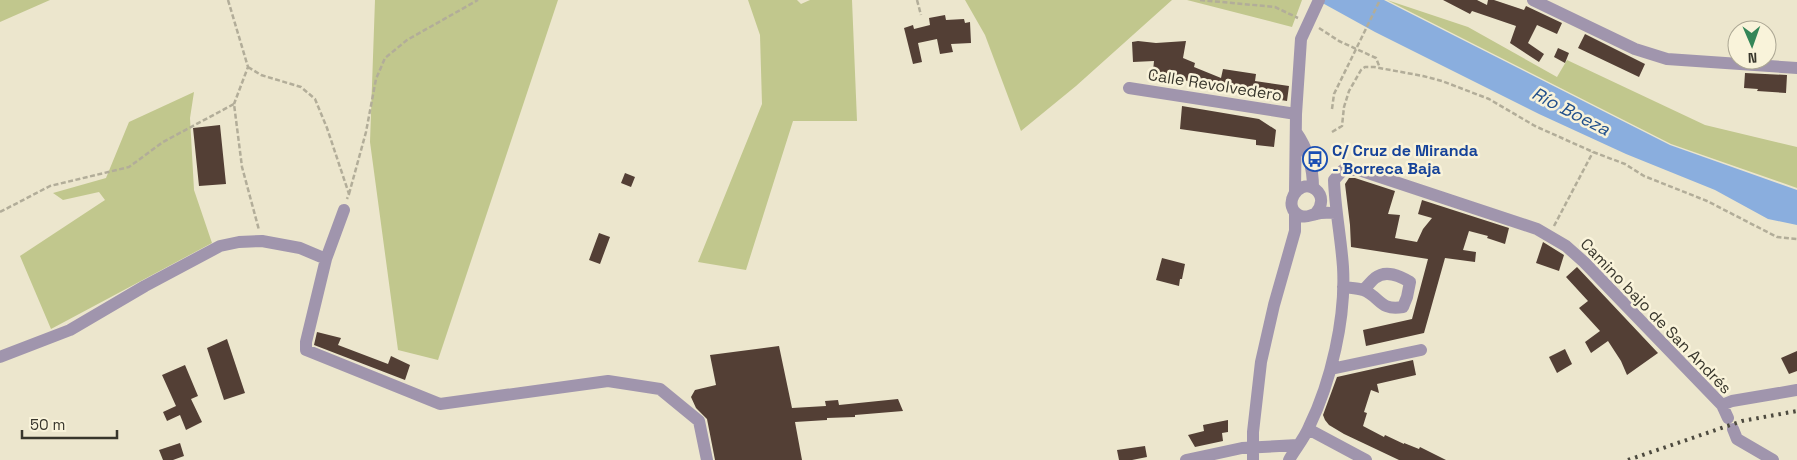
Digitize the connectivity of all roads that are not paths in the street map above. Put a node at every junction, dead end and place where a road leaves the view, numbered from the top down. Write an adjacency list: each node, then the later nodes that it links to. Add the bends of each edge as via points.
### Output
1 (1319, 0): 5 (street, via 1301,39)
2 (1533, 0): 3 (street, via 1635,49 1668,59)
3 (1797, 68)
4 (1129, 88): 5 (street, Calle Revolvedero)
5 (1296, 114): 6 (street)
6 (1296, 131): 7 (street); 8 (street, via 1309,157)
7 (1296, 147): 8 (street); 10 (street)
8 (1313, 188): 9 (street); 10 (street, via 1302,187); 14 (street, via 1321,199 1321,207)
9 (1334, 188): 13 (street); 23 (street, Camino bajo de San Andrés, via 1334,180 1343,170 1359,170 1550,236 1584,262)
10 (1295, 191): 12 (street, via 1291,204)
11 (344, 210): 16 (street)
12 (1295, 212): 14 (street, via 1302,216); 15 (street)
13 (1335, 213): 14 (street); 17 (street)
14 (1312, 215): 15 (street)
15 (1295, 231): 28 (street, via 1261,362)
16 (326, 259): 20 (street, via 300,248 262,241 220,246 70,330); 26 (street, via 306,350 440,404 608,380 660,390 698,421)
17 (1343, 287): 18 (street); 21 (street)
18 (1363, 290)
19 (1421, 350): 21 (street)
20 (0, 356)
21 (1331, 369): 24 (street)
22 (1797, 390): 23 (street)
23 (1722, 404): 31 (street, Camino bajo de San Andrés, via 1737,439)
24 (1308, 429): 25 (street); 30 (street)
25 (1298, 445): 27 (street, via 1242,448); 29 (street)
26 (707, 460)
27 (1186, 460)
28 (1253, 460)
29 (1289, 460)
30 (1366, 460)
31 (1773, 460)

